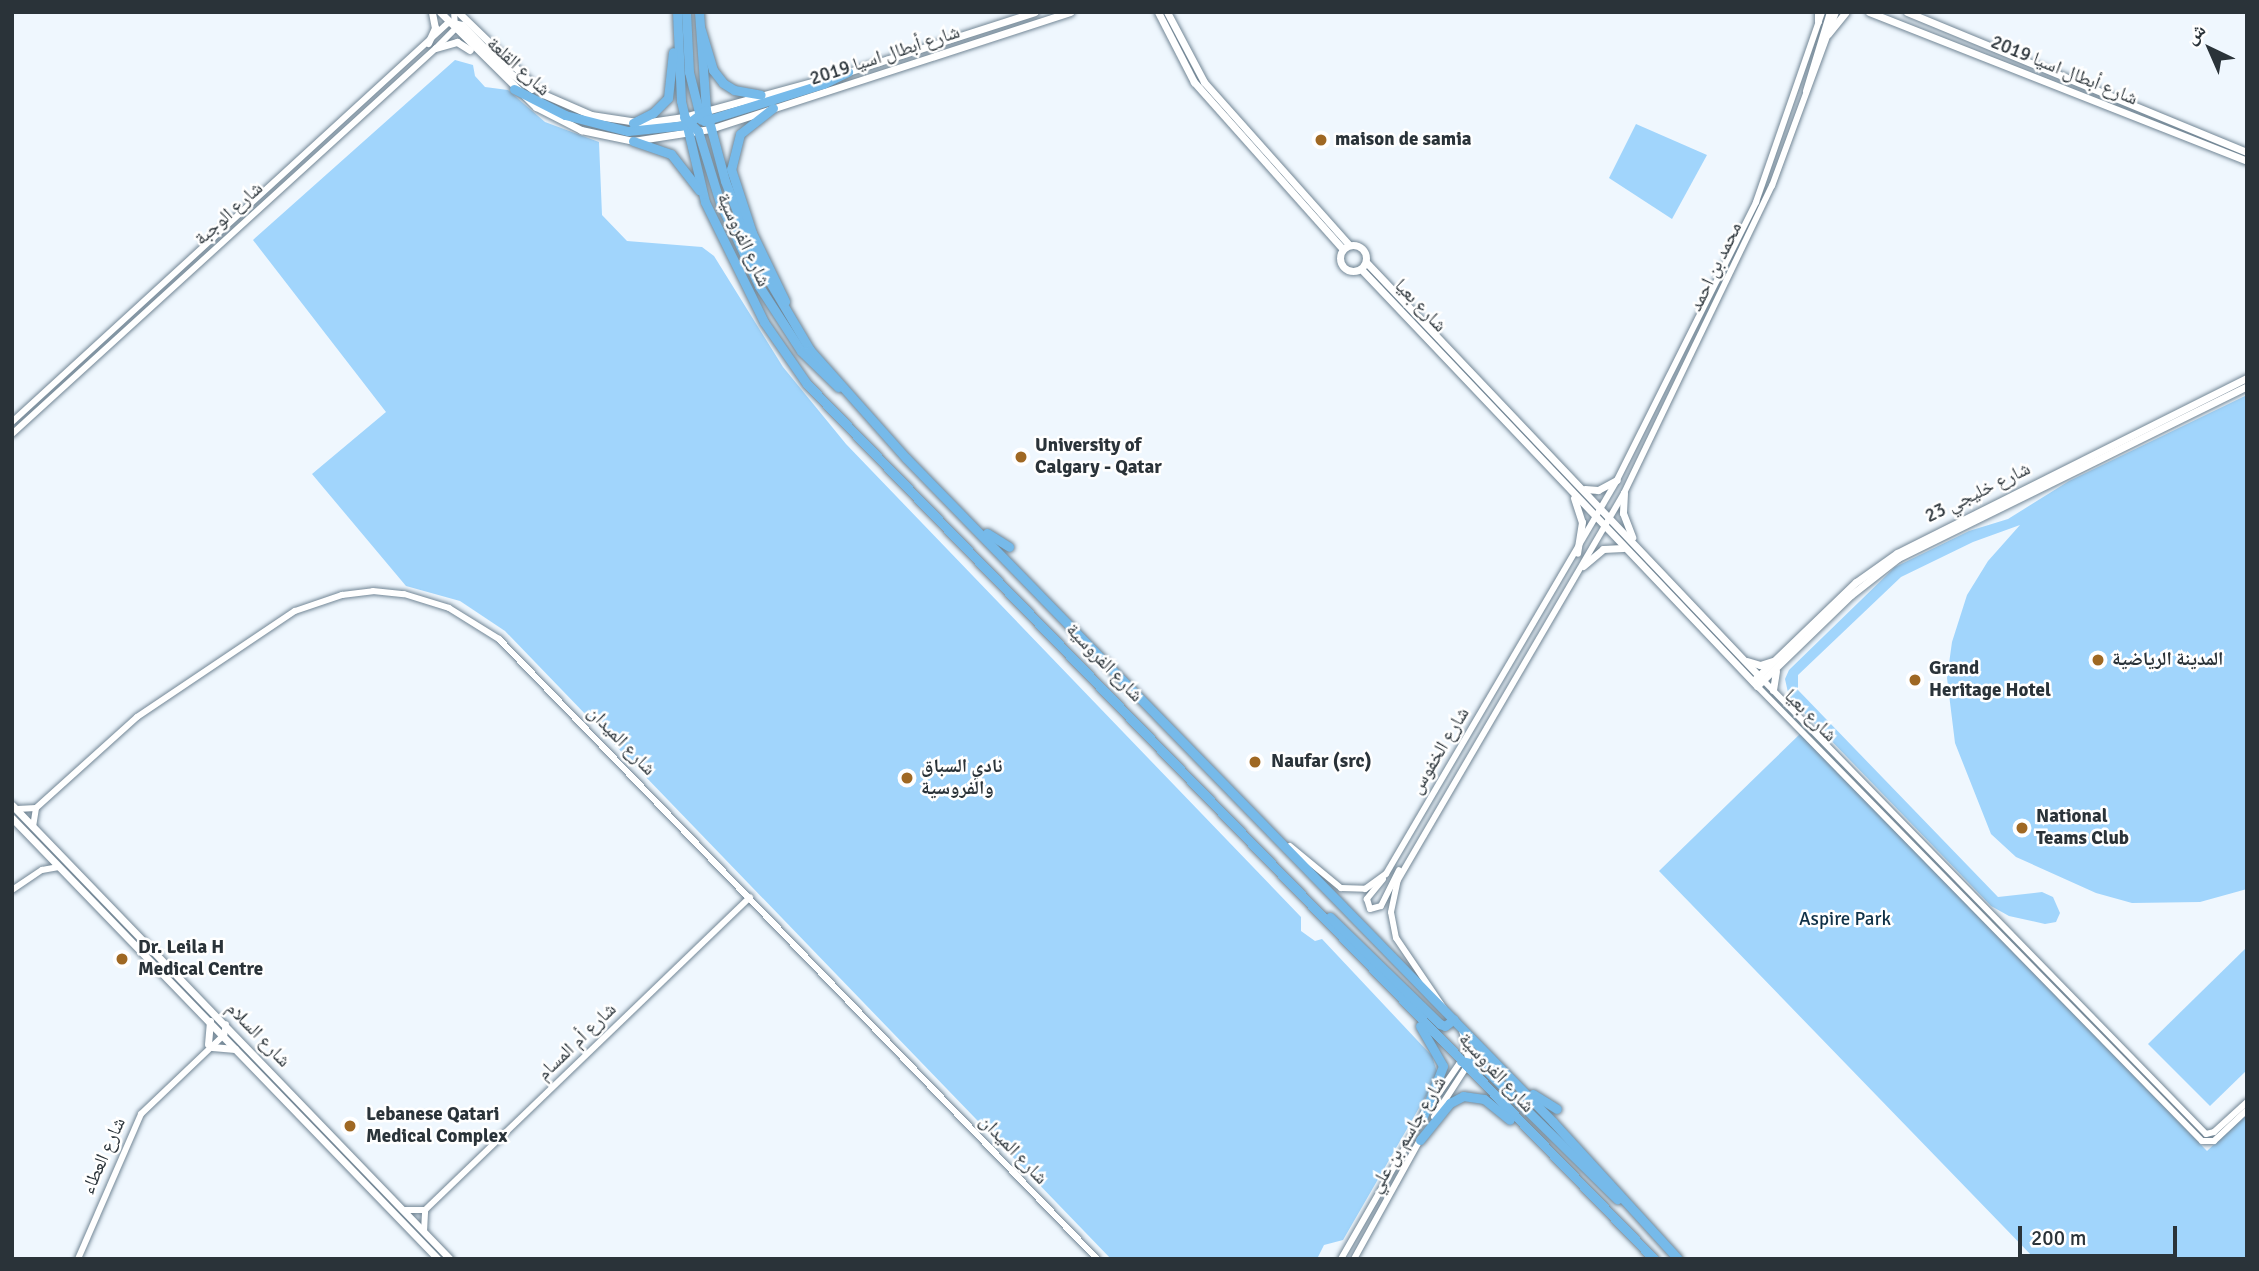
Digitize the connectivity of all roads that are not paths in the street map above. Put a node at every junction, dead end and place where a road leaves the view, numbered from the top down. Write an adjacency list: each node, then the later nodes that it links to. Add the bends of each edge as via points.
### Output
1 (432, 12): 22 (main road)
2 (440, 12): 19 (main road, شارع القلعة)
3 (456, 12): 19 (street); 27 (main road, شارع القلعة)
4 (676, 12): 30 (highway, شارع الفروسية); 31 (highway, via 668,98)
5 (686, 12): 30 (highway)
6 (699, 12): 20 (highway, شارع الفروسية)
7 (1035, 12): 24 (main road, شارع أبطال اسيا 2019)
8 (1071, 12): 29 (main road, شارع أبطال اسيا 2019)
9 (1820, 12): 18 (main road)
10 (1830, 12): 26 (street, via 1807,80)
11 (1836, 12): 21 (street, محمد بن احمد)
12 (1846, 12): 21 (main road)
13 (1907, 12): 17 (main road, شارع أبطال اسيا 2019)
14 (1912, 12): 17 (main road)
15 (1162, 13): 36 (main road, via 1204,82); 36 (main road, via 1176,54 1199,88)
16 (1869, 13): 34 (main road, شارع أبطال اسيا 2019)
17 (1921, 18): 33 (main road, شارع أبطال اسيا 2019)
18 (1818, 21): 45 (street, محمد بن احمد, via 1750,215)
19 (453, 24): 22 (street, شارع الوجبة); 23 (main road, شارع القلعة); 27 (main road, via 520,82)
20 (700, 29): 28 (highway, via 713,70 723,83); 30 (highway, شارع الفروسية)
21 (1828, 34): 26 (street, محمد بن احمد)
22 (432, 45): 23 (main road, via 457,42); 42 (street, شارع الوجبة); 43 (street, شارع الوجبة)
23 (484, 60): 25 (main road, شارع القلعة)
24 (848, 72): 28 (main road, شارع أبطال اسيا 2019); 30 (highway, via 823,84)
25 (514, 89): 30 (highway, via 565,115 600,126 640,131); 32 (main road, شارع القلعة, via 564,123)
26 (1807, 93): 48 (street, محمد بن احمد, via 1768,196)
27 (543, 94): 31 (main road, شارع القلعة, via 591,115)
28 (761, 95): 30 (main road, شارع أبطال اسيا 2019)
29 (773, 108): 30 (main road, شارع أبطال اسيا 2019); 38 (highway, via 740,134 731,169 752,233)
30 (697, 122): 31 (main road, شارع القلعة); 32 (main road, شارع القلعة); 35 (highway, شارع الفروسية); 38 (highway, شارع الفروسية, via 741,225); 41 (highway, via 720,203 759,286 801,351)
31 (633, 123)
32 (633, 141): 35 (highway, via 671,154)
33 (2247, 152)
34 (2247, 162)
35 (703, 198): 75 (highway, شارع الفروسية, via 764,322 807,384)
36 (1346, 247): 37 (main road, via 1361,247); 37 (main road, via 1342,267 1354,272)
37 (1364, 265): 46 (main road, شارع بعيا); 47 (main road, شارع بعيا)
38 (794, 325): 41 (highway, شارع الفروسية)
39 (2247, 378): 58 (main road, شارع خليجي 23, via 1919,540 1866,574)
40 (2247, 386): 58 (main road, شارع خليجي 23, via 1898,558)
41 (851, 396): 44 (highway, شارع الفروسية)
42 (12, 422)
43 (12, 434)
44 (906, 458): 53 (highway, via 995,540); 67 (highway, شارع الفروسية)
45 (1617, 480): 47 (main road, via 1598,490); 49 (street, محمد بن احمد)
46 (1568, 488): 51 (main road, شارع بعيا); 56 (main road, via 1582,523)
47 (1585, 489): 49 (main road, شارع بعيا)
48 (1624, 493): 50 (street, محمد بن احمد); 55 (main road, via 1624,519)
49 (1602, 509): 50 (main road, شارع بعيا); 51 (street, محمد بن احمد)
50 (1611, 518): 52 (street, محمد بن احمد); 55 (main road, شارع بعيا)
51 (1596, 519): 52 (main road, شارع بعيا); 56 (street, شارع الخفوس)
52 (1605, 528): 54 (main road, شارع بعيا); 57 (street, شارع الخفوس)
53 (1009, 547)
54 (1623, 548): 57 (main road, via 1603,549); 61 (main road, شارع بعيا)
55 (1639, 550): 59 (main road, شارع بعيا)
56 (1577, 553): 73 (street, شارع الخفوس)
57 (1583, 566): 69 (street, شارع الخفوس)
58 (1829, 613): 60 (main road, شارع خليجي 23)
59 (1743, 659): 60 (main road, via 1759,665); 61 (main road, شارع بعيا)
60 (1781, 660): 61 (main road, شارع خليجي 23); 62 (main road)
61 (1758, 681): 62 (street, شارع بعيا); 63 (street, شارع بعيا)
62 (1773, 691): 63 (street, شارع بعيا)
63 (1858, 782): 83 (street, شارع بعيا)
64 (14, 807): 65 (street); 68 (main road, شارع السلام)
65 (36, 808): 68 (street); 76 (street, شارع الميدان, via 118,732 281,619 342,595 404,594 449,608 491,632)
66 (12, 818): 70 (main road, شارع السلام)
67 (1267, 826): 73 (street, via 1341,888 1365,889); 78 (highway, شارع الفروسية)
68 (33, 827): 81 (main road, شارع السلام)
69 (1414, 848): 73 (street, شارع الخفوس, via 1381,906 1370,909 1366,901); 78 (street, شارع الخفوس, via 1395,888 1393,929 1405,956)
70 (45, 852): 71 (main road, شارع السلام); 72 (street)
71 (59, 867): 72 (street); 79 (main road, شارع السلام)
72 (42, 870): 74 (street)
73 (1385, 874)
74 (12, 890)
75 (1303, 895): 77 (highway, شارع الفروسية); 80 (highway, via 1438,1022 1445,1026)
76 (750, 897): 96 (street, شارع أم المسام); 102 (street, شارع الميدان)
77 (1400, 999): 85 (highway, شارع الفروسية); 92 (highway, via 1439,1053 1443,1066)
78 (1446, 1011): 80 (highway, شارع الفروسية)
79 (210, 1021): 81 (main road, شارع السلام); 82 (main road)
80 (1456, 1022): 85 (street); 87 (highway, شارع الفروسية)
81 (226, 1030): 82 (street, شارع العطاء); 84 (main road, شارع السلام); 95 (main road, شارع السلام)
82 (210, 1046): 84 (main road); 99 (street, شارع العطاء, via 139,1117)
83 (2114, 1046): 89 (street, شارع بعيا, via 2206,1134); 91 (street, شارع بعيا, via 2202,1141 2214,1142)
84 (238, 1051): 100 (main road, شارع السلام)
85 (1466, 1063): 86 (street, شارع جاسم بن علي); 88 (street, شارع جاسم بن علي); 94 (highway, شارع الفروسية); 97 (highway, via 1482,1066 1587,1172)
86 (1452, 1072): 88 (street, via 1459,1072); 92 (street, شارع جاسم بن علي)
87 (1504, 1073): 90 (highway); 97 (highway, شارع الفروسية)
88 (1460, 1078): 93 (street, شارع جاسم بن علي)
89 (2247, 1102)
90 (1557, 1110)
91 (2247, 1111)
92 (1422, 1119): 103 (street, شارع جاسم بن علي)
93 (1420, 1140): 94 (highway, via 1450,1102 1473,1095 1489,1102); 104 (street, شارع جاسم بن علي)
94 (1543, 1148): 105 (highway, شارع الفروسية)
95 (403, 1210): 96 (street); 98 (main road, شارع السلام)
96 (425, 1210): 98 (street)
97 (1640, 1217): 106 (highway, شارع الفروسية)
98 (424, 1233): 101 (main road, شارع السلام)
99 (78, 1259)
100 (438, 1259)
101 (450, 1259)
102 (1097, 1259)
103 (1341, 1259)
104 (1354, 1259)
105 (1654, 1259)
106 (1678, 1259)

